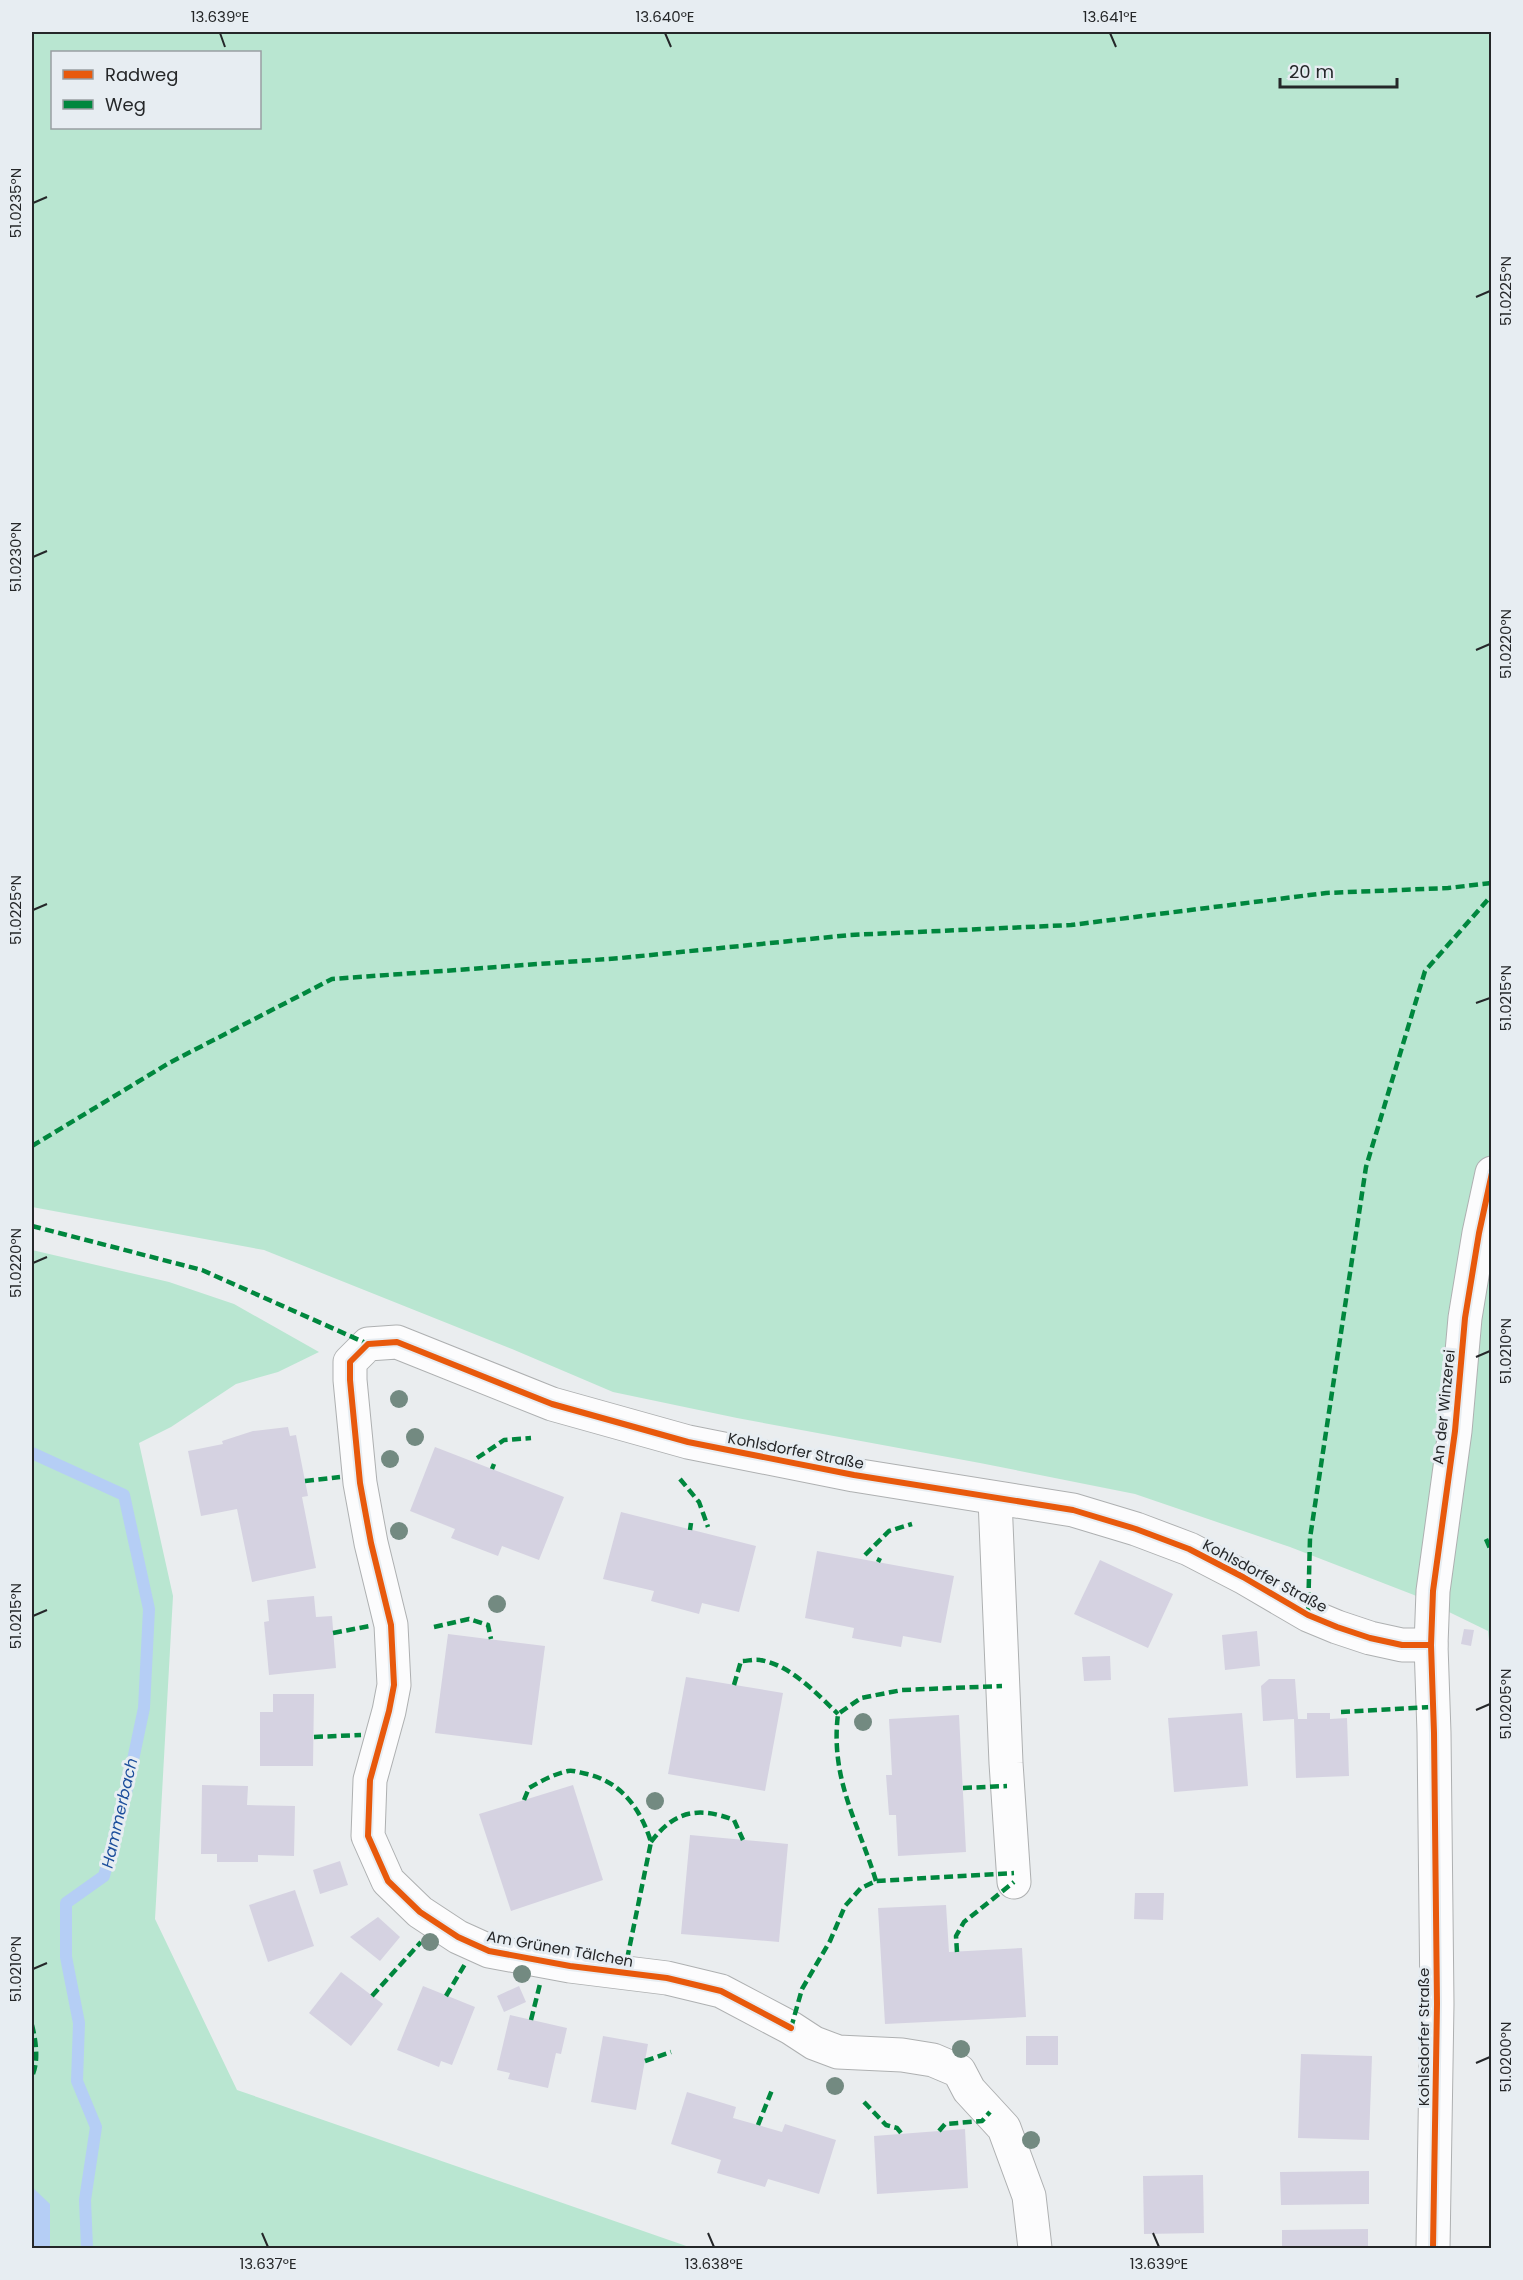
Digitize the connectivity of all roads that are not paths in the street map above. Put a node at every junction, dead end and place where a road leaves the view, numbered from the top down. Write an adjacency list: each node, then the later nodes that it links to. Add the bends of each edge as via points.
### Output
1 (1491, 1173): 4 (street, An der Winzerei, via 1465,1318 1455,1431 1433,1591)
2 (368, 1344): 3 (street, Kohlsdorfer Straße, via 397,1342 552,1404 688,1443); 6 (street, Am Grünen Tälchen, via 350,1362 350,1380 360,1483 391,1624 394,1685 370,1780 368,1836 388,1881 420,1912 458,1937 489,1951 667,1978 720,1991 814,2043 838,2052 902,2055 933,2060 959,2071 969,2090 1004,2128 1029,2196)
3 (994, 1499): 4 (street, Kohlsdorfer Straße, via 1073,1510 1136,1529 1189,1549 1308,1615 1370,1638 1402,1645); 5 (street)
4 (1431, 1645): 7 (street, Kohlsdorfer Straße, via 1437,2004)
5 (1014, 1882)
6 (1035, 2248)
7 (1433, 2248)

